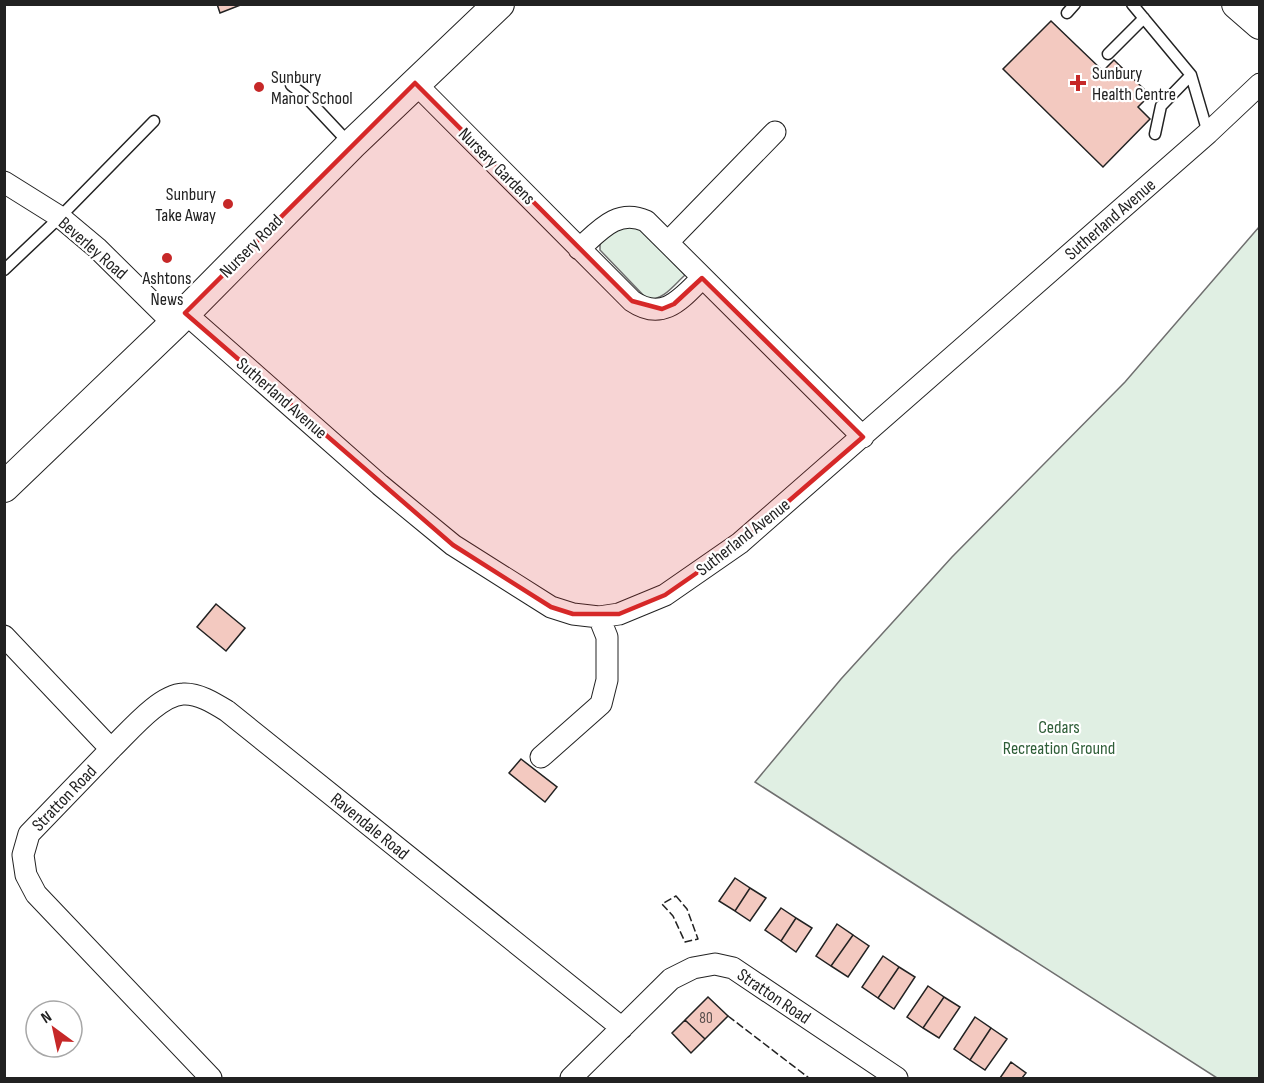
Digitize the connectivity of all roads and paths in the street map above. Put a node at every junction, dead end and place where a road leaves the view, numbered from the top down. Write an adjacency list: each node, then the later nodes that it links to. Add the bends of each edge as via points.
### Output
1 (499, 4): 10 (street, Nursery Road)
2 (1075, 4): 5 (lane)
3 (1132, 4): 6 (lane)
4 (1237, 4): 7 (street)
5 (1067, 13)
6 (1144, 18): 8 (lane); 9 (lane)
7 (1260, 24)
8 (1108, 54)
9 (1191, 75): 15 (lane); 16 (lane, via 1161,106)
10 (416, 83): 17 (street, Nursery Road); 21 (street, Nursery Gardens)
11 (1260, 84): 15 (street, Sutherland Avenue)
12 (291, 85): 17 (lane)
13 (154, 121): 19 (lane)
14 (775, 133): 20 (street)
15 (1208, 133): 25 (street, Sutherland Avenue)
16 (1155, 134)
17 (351, 145): 24 (street, Nursery Road)
18 (4, 182): 19 (street, Beverley Road)
19 (60, 217): 22 (lane); 24 (street, Beverley Road)
20 (668, 242): 21 (street, via 646,221 625,216 603,226); 23 (street)
21 (579, 249): 23 (street, Nursery Gardens, via 641,307 662,309 674,304)
22 (4, 270)
23 (702, 278): 25 (street)
24 (180, 318): 26 (street, Nursery Road); 27 (street, Sutherland Avenue, via 453,545 551,607)
25 (863, 437): 27 (street, Sutherland Avenue, via 740,543 664,595 619,614)
26 (4, 487)
27 (599, 617): 30 (street, via 607,637 607,680 601,704)
28 (4, 636): 29 (street, Stratton Road)
29 (111, 749): 31 (street, Ravendale Road, via 174,695 193,695 214,704); 32 (street, Stratton Road, via 29,834 23,855 26,875 36,894)
30 (541, 757)
31 (622, 1028): 33 (street, Stratton Road); 34 (street, Stratton Road, via 671,980 693,968 715,964 733,968)
32 (211, 1078)
33 (571, 1078)
34 (897, 1078)

